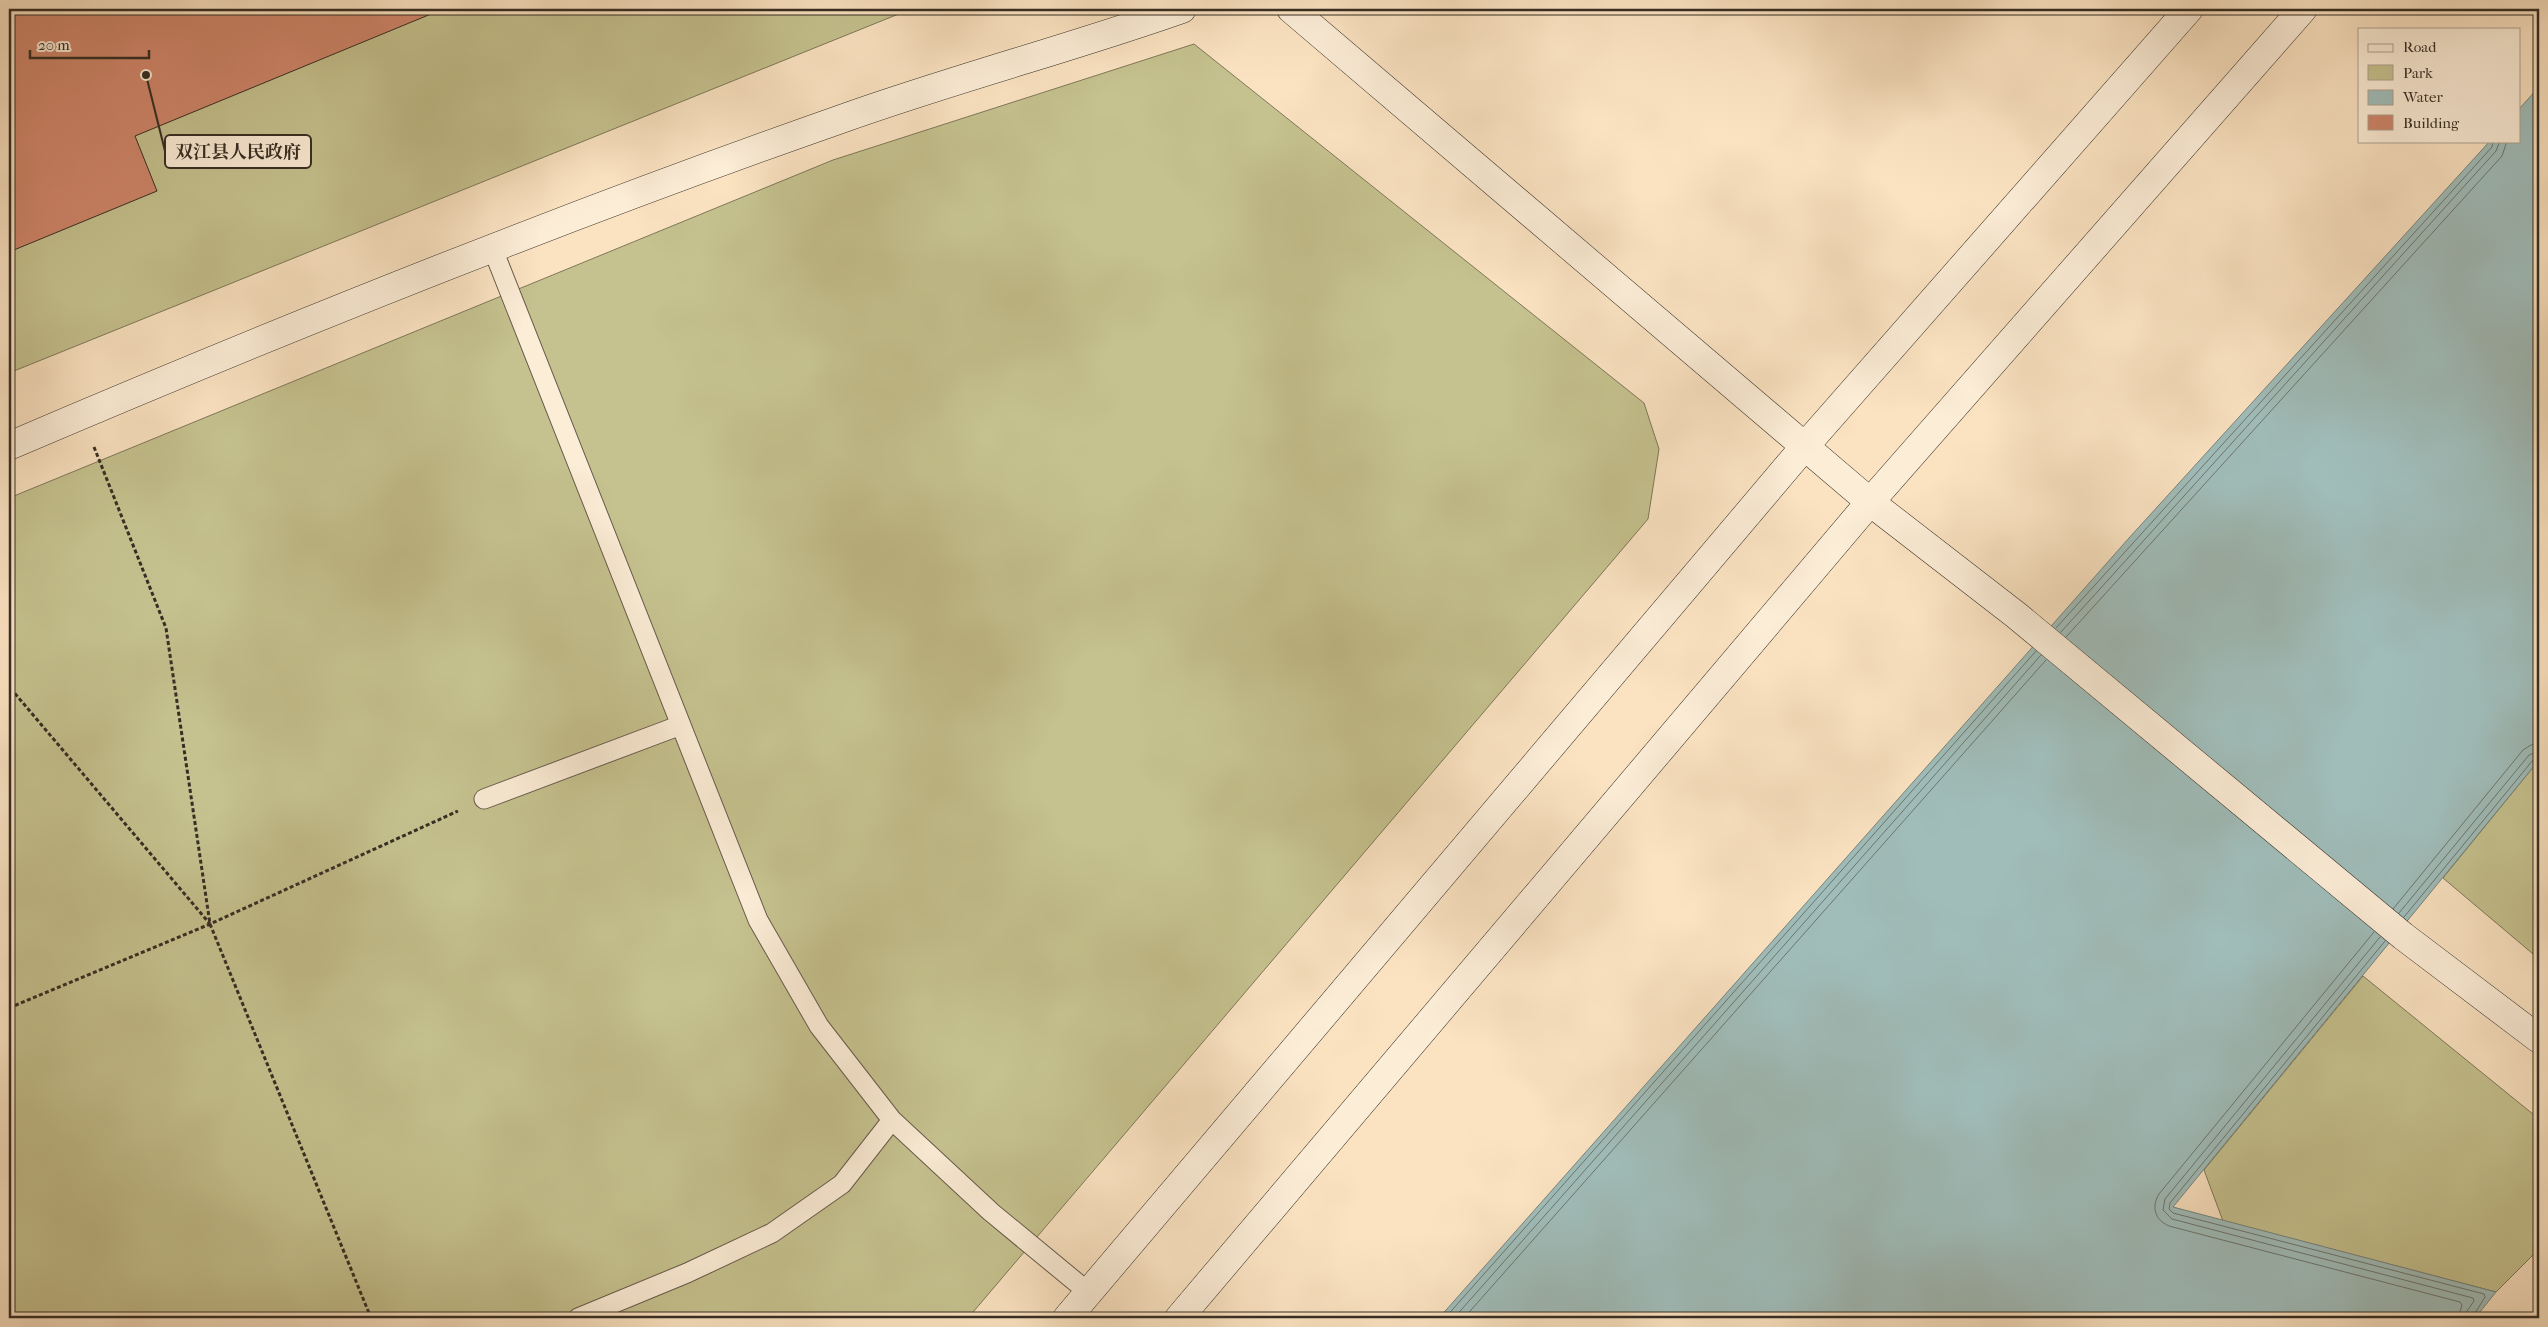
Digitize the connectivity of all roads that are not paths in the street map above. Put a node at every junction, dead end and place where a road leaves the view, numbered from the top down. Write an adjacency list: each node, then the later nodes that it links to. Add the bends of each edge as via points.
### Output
1 (1182, 9): 5 (main road, via 850,116)
2 (1291, 9): 7 (main road)
3 (2189, 9): 7 (main road)
4 (2303, 9): 8 (main road)
5 (492, 247): 6 (main road); 9 (lane)
6 (9, 446)
7 (1805, 446): 8 (main road); 13 (main road)
8 (1870, 502): 11 (main road, via 2016,615 2403,936); 16 (main road)
9 (681, 724): 10 (lane); 12 (lane, via 758,920 819,1026)
10 (484, 800)
11 (2539, 1040)
12 (892, 1120): 13 (lane, via 991,1212); 14 (lane, via 842,1184 772,1233 687,1273)
13 (1088, 1292): 15 (main road)
14 (578, 1318)
15 (1066, 1318)
16 (1179, 1318)

